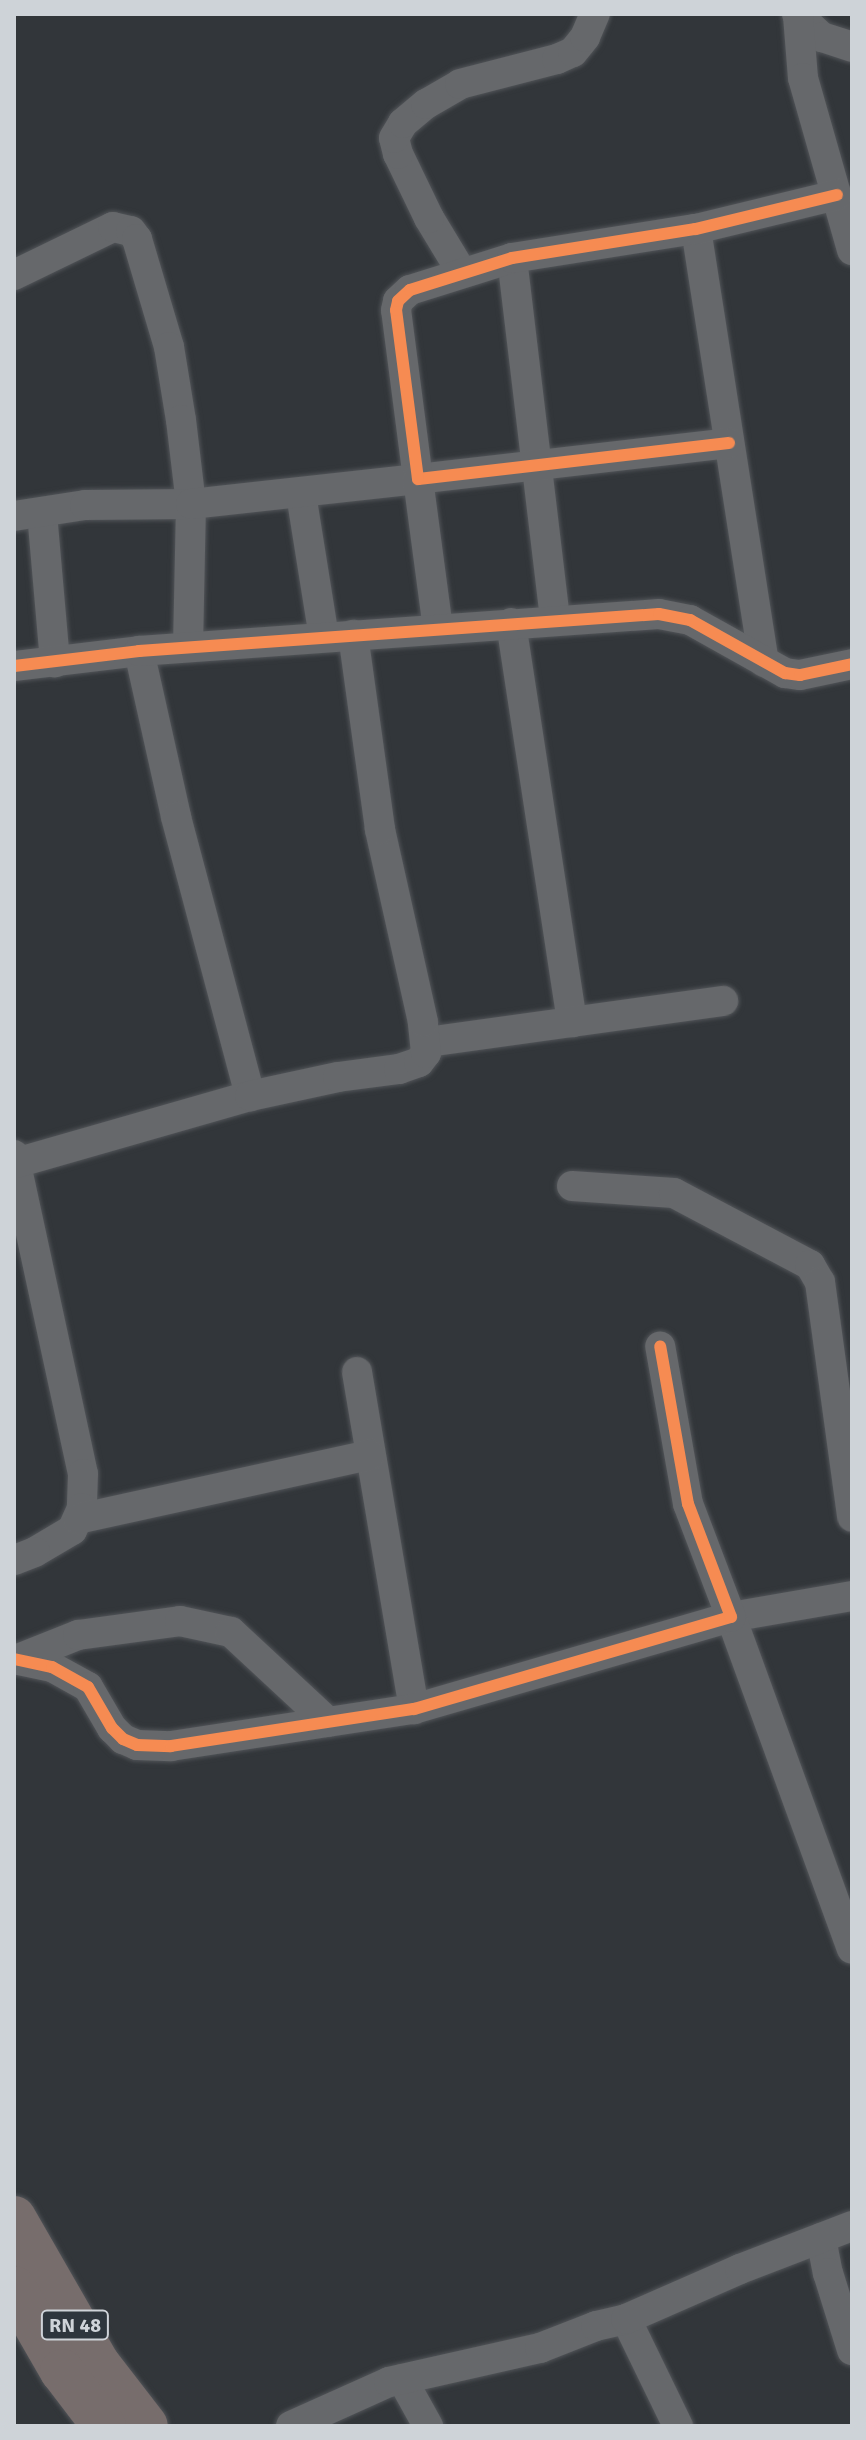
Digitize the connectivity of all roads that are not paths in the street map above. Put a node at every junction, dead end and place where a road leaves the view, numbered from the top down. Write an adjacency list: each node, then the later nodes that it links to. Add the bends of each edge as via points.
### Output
1 (595, 14): 8 (street, via 573,52 460,84 426,104 394,138 429,218)
2 (798, 15): 3 (street, via 822,37); 4 (street, via 803,78)
3 (852, 47)
4 (837, 195): 5 (street); 6 (street)
5 (696, 229): 7 (street); 10 (street)
6 (852, 250)
7 (512, 258): 8 (street); 11 (street)
8 (461, 271): 12 (street, via 410,290 396,310)
9 (14, 275): 14 (street, via 113,227 131,231 169,347)
10 (729, 443): 11 (street); 23 (street)
11 (534, 465): 12 (street); 16 (street)
12 (418, 479): 13 (street); 18 (street)
13 (301, 494): 14 (street); 19 (street)
14 (191, 504): 15 (street, via 85,505); 20 (street)
15 (28, 514): 22 (street)
16 (555, 619): 17 (street); 23 (street, via 677,616)
17 (511, 623): 18 (street); 27 (street)
18 (438, 629): 19 (street)
19 (338, 636): 20 (street); 28 (street)
20 (188, 647): 21 (street)
21 (139, 651): 22 (street); 29 (street, via 176,817)
22 (55, 662): 25 (street)
23 (764, 662): 24 (street, via 800,675)
24 (852, 664)
25 (14, 666)
26 (723, 1001): 27 (street)
27 (572, 1022): 28 (street)
28 (427, 1042): 29 (street, via 419,1062 399,1069)
29 (250, 1096): 30 (street)
30 (15, 1159): 32 (street)
31 (572, 1186): 36 (street, via 674,1193 810,1265 820,1282)
32 (17, 1196): 37 (street, via 83,1474)
33 (660, 1346): 40 (street, via 688,1504)
34 (357, 1372): 35 (street)
35 (370, 1455): 37 (street); 42 (street)
36 (852, 1517)
37 (78, 1519): 38 (street, via 57,1540)
38 (14, 1560)
39 (852, 1596): 40 (street)
40 (731, 1617): 42 (street); 44 (street)
41 (16, 1659): 43 (street, via 70,1675 88,1687 112,1728 137,1745 171,1746); 43 (street, via 78,1635 180,1621 231,1632)
42 (414, 1709): 43 (street)
43 (328, 1722)
44 (852, 1949)
45 (14, 2218): 53 (highway, RN 48, via 98,2364)
46 (852, 2226): 47 (street)
47 (821, 2238): 49 (street); 50 (street)
48 (16, 2295): 52 (highway, RN 48, via 62,2371)
49 (626, 2319): 51 (street, via 540,2348); 56 (street)
50 (852, 2350)
51 (402, 2379): 54 (street); 55 (street)
52 (104, 2426)
53 (146, 2426)
54 (291, 2426)
55 (428, 2426)
56 (678, 2426)

